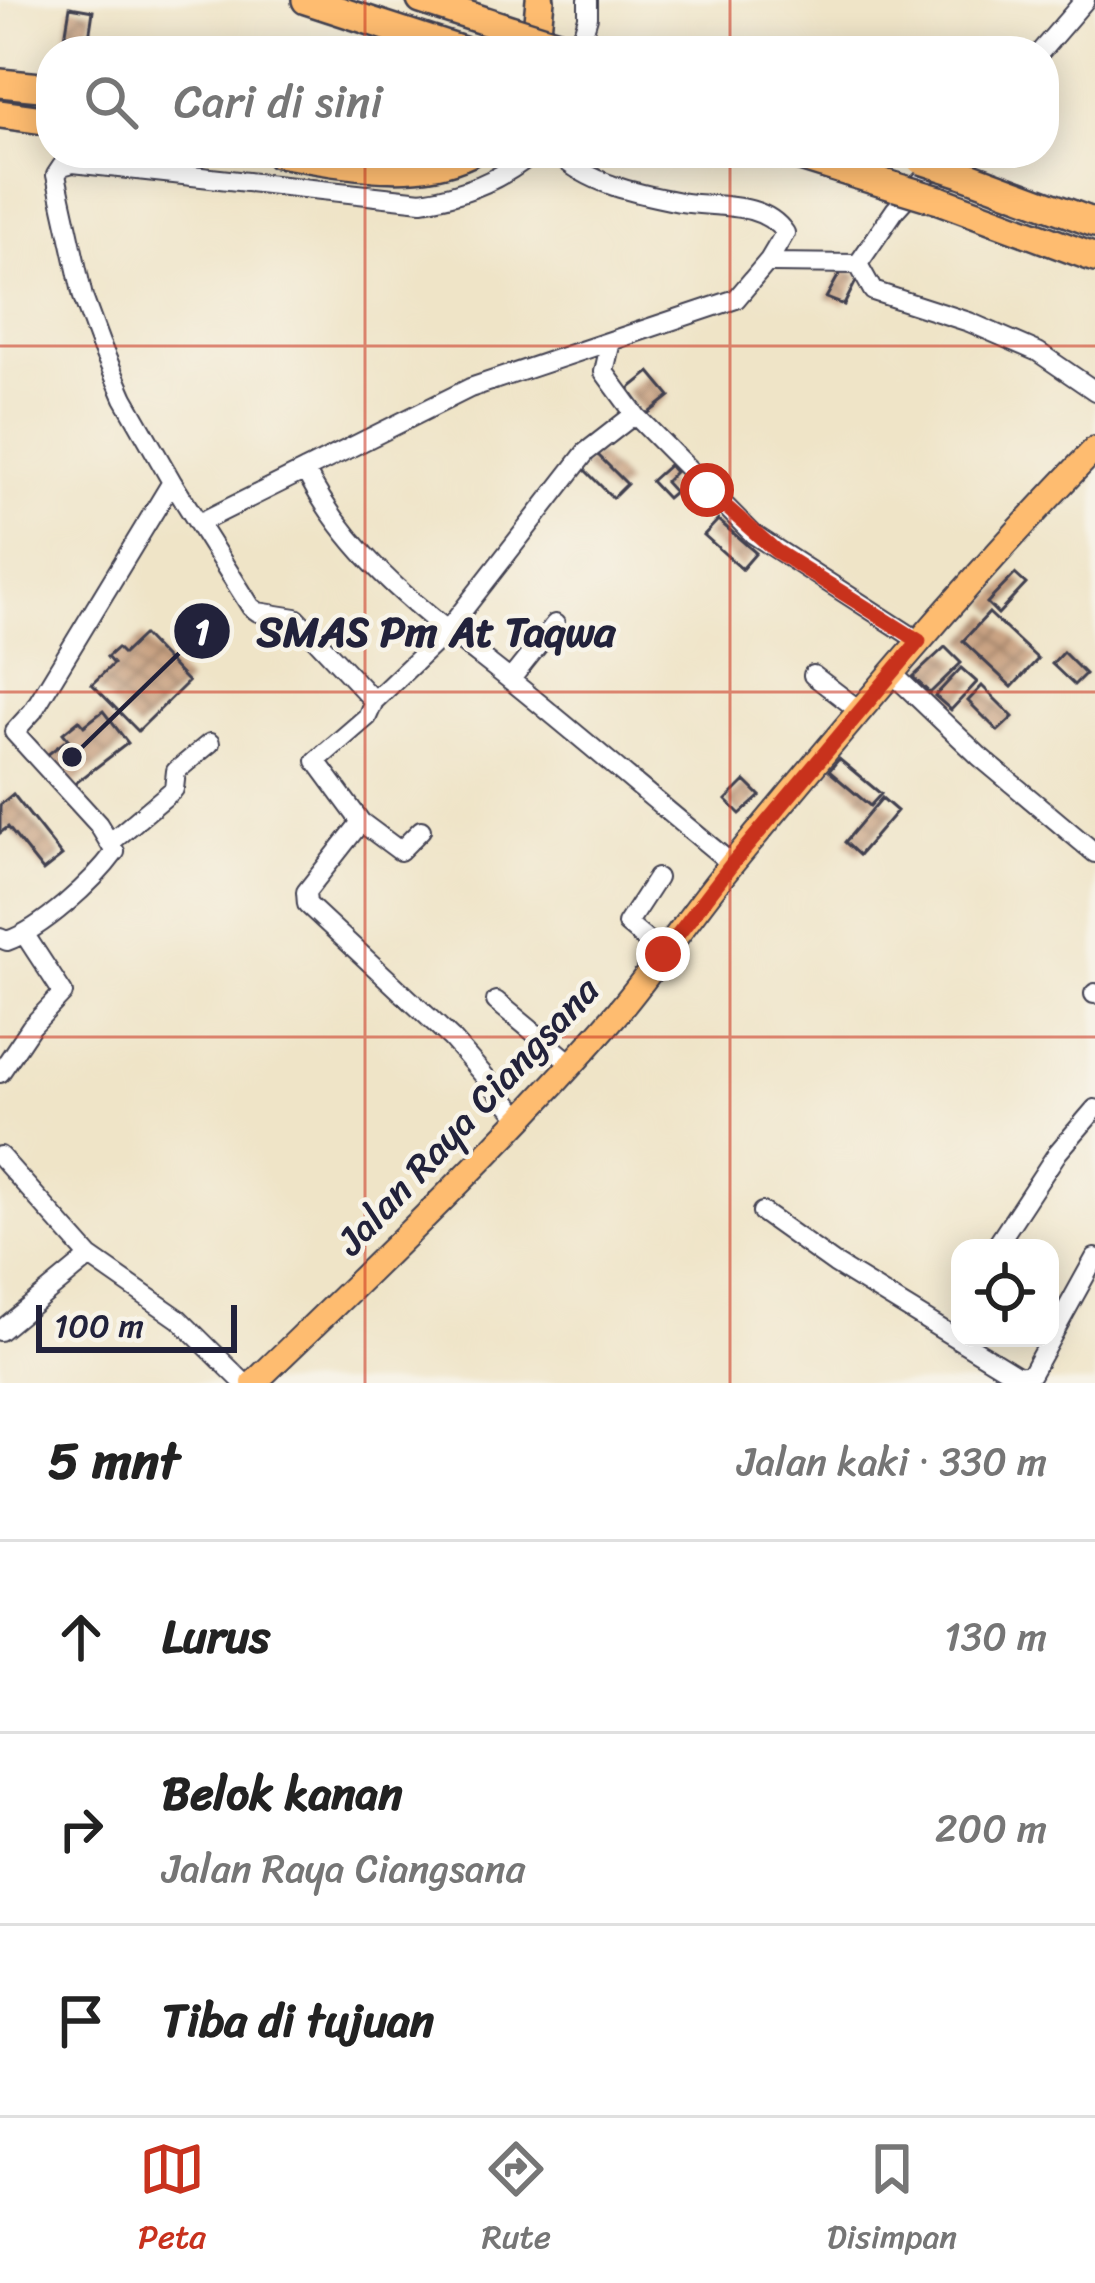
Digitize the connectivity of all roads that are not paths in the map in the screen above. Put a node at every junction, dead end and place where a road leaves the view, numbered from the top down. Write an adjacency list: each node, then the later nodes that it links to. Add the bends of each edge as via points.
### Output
1 (306, 0): 7 (highway)
2 (425, 0): 8 (highway, bridge)
3 (540, 0): 9 (highway)
4 (559, 0): 10 (highway)
5 (588, 0): 11 (street)
6 (1085, 0): 12 (street)
7 (418, 36)
8 (534, 36)
9 (536, 36)
10 (556, 36)
11 (583, 36)
12 (1055, 36)
13 (0, 83): 14 (highway)
14 (36, 87)
15 (0, 114): 16 (highway)
16 (36, 119)
17 (61, 168): 33 (street, via 83,296 124,398)
18 (119, 168): 19 (street, via 422,201)
19 (515, 168)
20 (580, 168): 26 (street, via 635,191 768,215 785,232)
21 (836, 168): 25 (highway, bridge)
22 (926, 168): 27 (street)
23 (953, 168): 24 (highway)
24 (1095, 223)
25 (1095, 258)
26 (769, 260): 27 (street); 28 (street, via 736,299)
27 (858, 264): 29 (street, via 873,291 1038,352)
28 (611, 341): 30 (street, via 604,372); 32 (street, via 470,388)
29 (1095, 391)
30 (637, 417): 36 (street, via 574,465); 37 (street, via 753,534)
31 (1095, 449): 37 (main road, Jalan Raya Ciangsana)
32 (304, 470): 34 (street); 36 (street, via 327,515)
33 (172, 482): 34 (street); 43 (street)
34 (199, 523): 41 (street, via 251,607 296,618)
35 (555, 624): 40 (street)
36 (446, 632): 40 (street); 41 (street)
37 (919, 641): 39 (main road, Jalan Raya Ciangsana)
38 (813, 674): 42 (street)
39 (892, 674): 42 (main road, Jalan Raya Ciangsana); 49 (street)
40 (510, 680): 50 (street)
41 (374, 700): 46 (street, via 367,717 316,760)
42 (860, 711): 50 (main road, Jalan Raya Ciangsana)
43 (14, 732): 45 (street); 48 (street)
44 (210, 743): 48 (street, via 176,771 174,789)
45 (0, 748)
46 (362, 822): 47 (street, via 400,850); 59 (street, via 306,892 308,904 452,1039)
47 (422, 830)
48 (111, 842): 52 (street, via 115,853 104,868)
49 (1095, 853)
50 (732, 864): 54 (main road, Jalan Raya Ciangsana)
51 (657, 878): 54 (street, via 627,924)
52 (25, 935): 53 (street); 57 (street, via 63,993)
53 (0, 938)
54 (663, 954): 56 (main road, Jalan Raya Ciangsana)
55 (496, 1001): 56 (street)
56 (572, 1064): 59 (main road, Jalan Raya Ciangsana)
57 (0, 1073)
58 (1095, 1109): 62 (street)
59 (521, 1118): 66 (main road, Jalan Raya Ciangsana)
60 (0, 1156): 63 (street)
61 (762, 1212): 64 (street, via 1018,1376 1031,1374)
62 (1001, 1239)
63 (90, 1257): 65 (street); 66 (street)
64 (1095, 1258)
65 (0, 1331)
66 (253, 1382)

